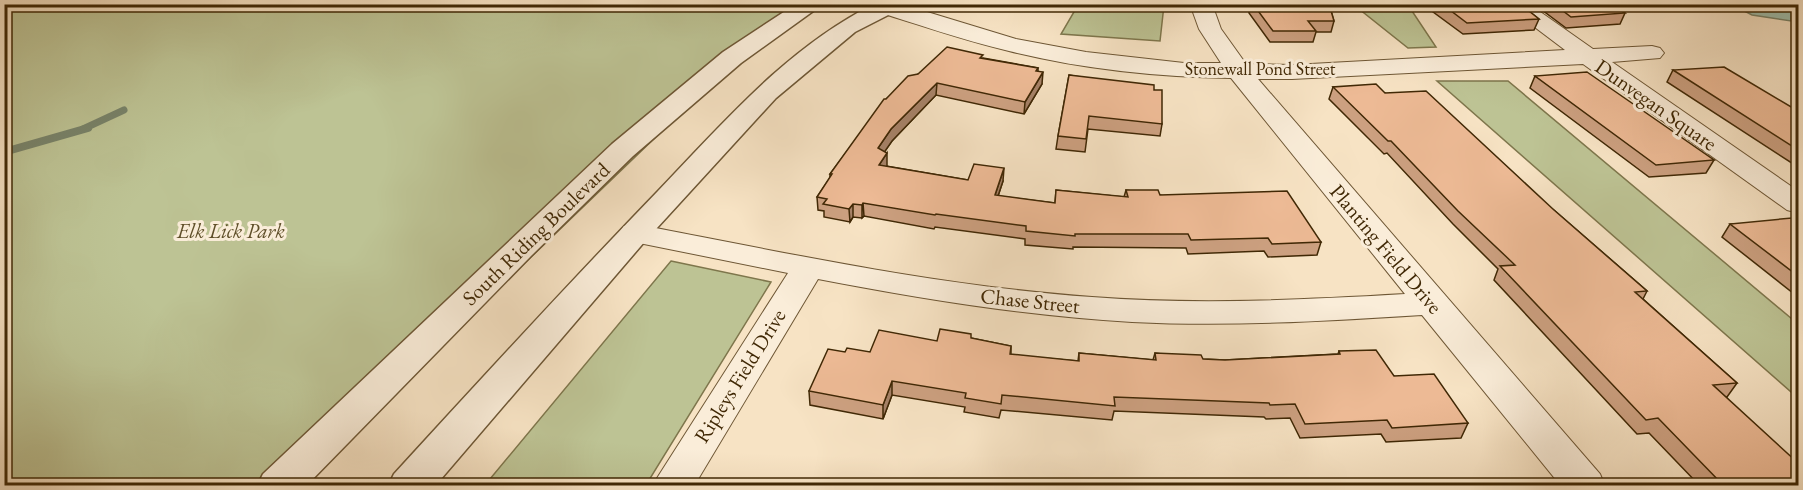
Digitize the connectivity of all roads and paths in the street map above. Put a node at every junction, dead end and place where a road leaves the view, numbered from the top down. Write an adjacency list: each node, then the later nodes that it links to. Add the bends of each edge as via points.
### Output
1 (812, 4): 12 (street, South Riding Boulevard, via 698,84 626,146)
2 (1201, 4): 7 (street, Planting Field Drive, via 1210,29)
3 (1514, 4): 6 (street, Dunvegan Square)
4 (885, 6): 7 (street, Stonewall Pond Street, via 983,38 1048,52 1144,66); 9 (street, via 847,27 767,92)
5 (1653, 53): 6 (street, Stonewall Pond Street)
6 (1585, 57): 7 (street, Stonewall Pond Street); 8 (street, Dunvegan Square)
7 (1239, 72): 11 (street, Planting Field Drive)
8 (1798, 204)
9 (634, 233): 10 (street, Chase Street); 13 (street)
10 (809, 266): 11 (street, Chase Street, via 1009,300 1177,313 1261,313); 14 (street, Ripleys Field Drive)
11 (1431, 303): 15 (street, Planting Field Drive)
12 (278, 486)
13 (409, 486)
14 (672, 486)
15 (1585, 486)

